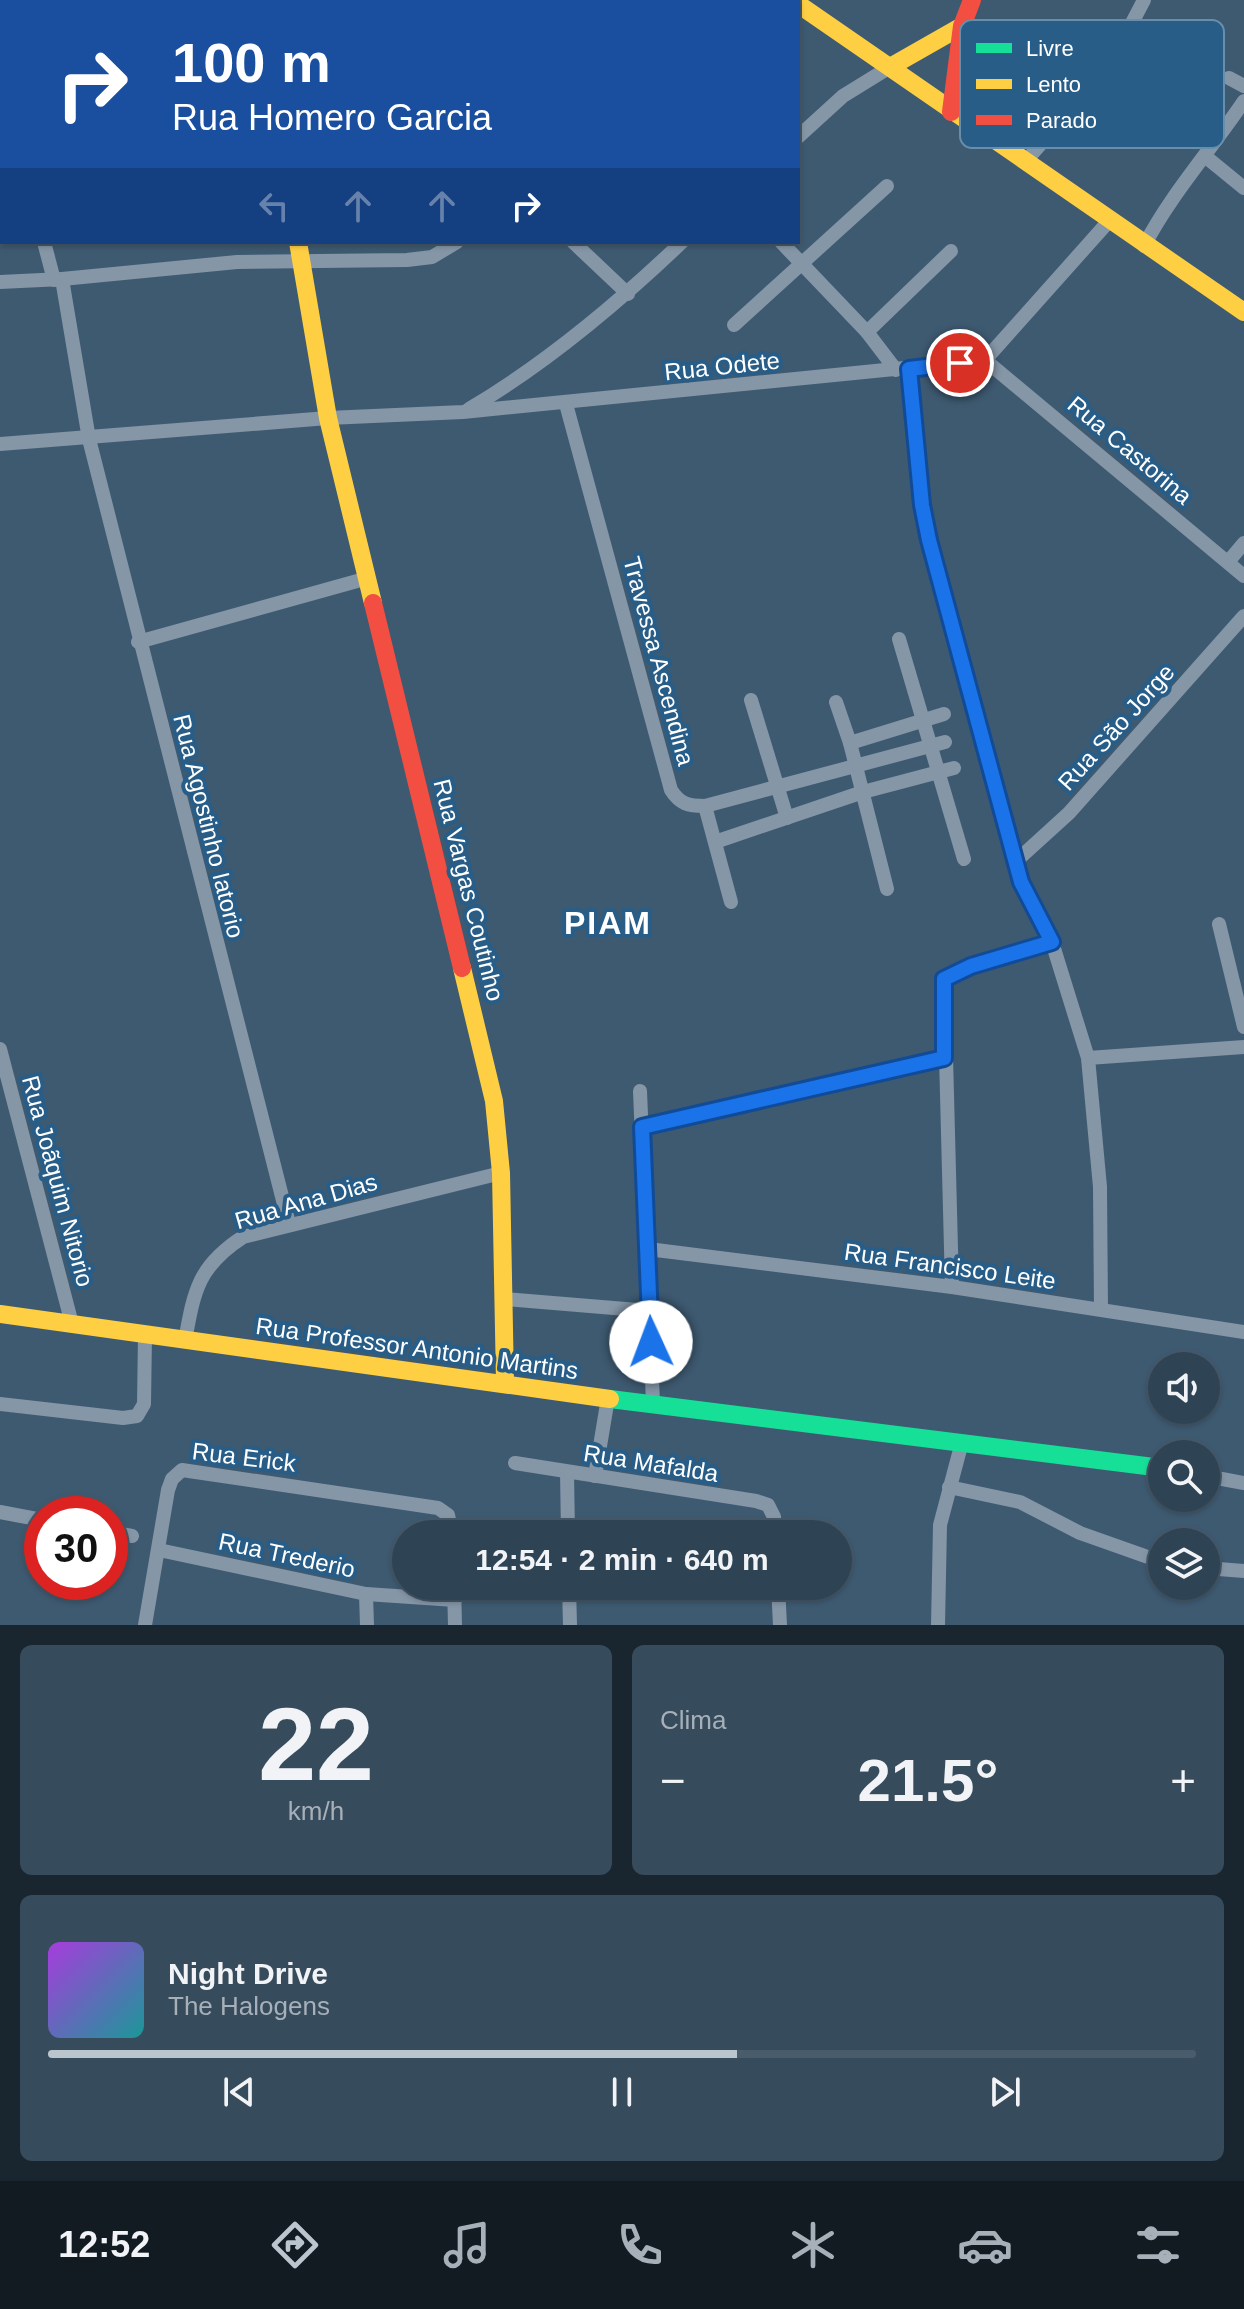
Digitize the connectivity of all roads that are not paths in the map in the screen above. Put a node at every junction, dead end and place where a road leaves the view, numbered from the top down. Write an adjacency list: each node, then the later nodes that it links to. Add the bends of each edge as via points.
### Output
1 (972, 0): 4 (street)
2 (1144, 0): 5 (street)
3 (800, 5): 8 (street)
4 (964, 20)
5 (1134, 20)
6 (960, 27): 8 (street)
7 (960, 42): 12 (street)
8 (890, 67): 12 (street); 15 (street, via 843,96)
9 (1229, 78): 10 (street)
10 (1244, 86)
11 (1244, 101): 14 (street)
12 (951, 112): 13 (street)
13 (960, 118)
14 (1224, 130)
15 (800, 135)
16 (1004, 148): 20 (street)
17 (1037, 148): 20 (street)
18 (1212, 148): 19 (street)
19 (1206, 157): 22 (street); 29 (street, via 1163,210)
20 (1025, 162): 23 (street)
21 (887, 186): 32 (street)
22 (1244, 188)
23 (1109, 221): 29 (street); 39 (street)
24 (45, 244): 33 (street, Rua Agostinho Iatorio)
25 (454, 244): 30 (street, via 432,257 407,260)
26 (575, 244): 35 (street)
27 (680, 244): 35 (street)
28 (783, 244): 32 (street)
29 (1144, 246): 36 (street)
30 (299, 251): 33 (street); 43 (street, Rua Vargas Coutinho)
31 (951, 251): 38 (street)
32 (804, 264): 37 (street); 38 (street)
33 (58, 280): 34 (street); 44 (street, Rua Agostinho Iatorio)
34 (0, 282)
35 (628, 294): 42 (street, via 558,350)
36 (1244, 312)
37 (734, 325)
38 (867, 332): 40 (street)
39 (985, 360): 40 (street, Rua Odete); 47 (street, Rua Castorina)
40 (903, 370): 41 (street, Rua Odete); 68 (street, via 929,540)
41 (566, 404): 42 (street, Rua Odete); 64 (street, Travessa Ascendina, via 671,790 689,806)
42 (463, 412): 43 (street, Rua Odete)
43 (328, 418): 44 (street, Rua Odete); 49 (street, Rua Vargas Coutinho)
44 (89, 439): 45 (street, Rua Odete); 52 (street, Rua Agostinho Iatorio)
45 (0, 444)
46 (1244, 543): 47 (street)
47 (1228, 562): 48 (street, Rua Castorina)
48 (1244, 576)
49 (368, 578): 52 (street); 80 (street, Rua Vargas Coutinho, via 485,1058)
50 (1244, 616): 68 (street, Rua São Jorge, via 1069,813)
51 (899, 639): 56 (street)
52 (138, 642): 81 (street, Rua Agostinho Iatorio)
53 (751, 700): 62 (street)
54 (836, 702): 57 (street)
55 (944, 714): 56 (street)
56 (923, 721): 57 (street); 58 (street)
57 (850, 743): 59 (street)
58 (938, 744): 59 (street); 61 (street)
59 (856, 767): 62 (street); 63 (street)
60 (954, 768): 61 (street)
61 (938, 772): 63 (street); 67 (street)
62 (777, 788): 64 (street); 65 (street)
63 (863, 792): 65 (street); 69 (street)
64 (705, 806): 66 (street)
65 (787, 818): 66 (street)
66 (715, 842): 70 (street)
67 (964, 859)
68 (1015, 862): 72 (street)
69 (887, 889)
70 (731, 902)
71 (1219, 924): 73 (street)
72 (1052, 942): 76 (street, via 944,979); 77 (street)
73 (1244, 1027)
74 (1244, 1047): 77 (street)
75 (0, 1049): 88 (street, Rua Joãquim Nitorio)
76 (944, 1058): 79 (street); 83 (street)
77 (1088, 1058): 85 (street, via 1100,1187)
78 (640, 1091): 79 (street)
79 (642, 1127): 82 (street)
80 (501, 1173): 81 (street, Rua Ana Dias); 84 (street, Rua Vargas Coutinho)
81 (289, 1224): 91 (street, Rua Ana Dias, via 243,1237 205,1268 193,1295)
82 (648, 1249): 83 (street, Rua Francisco Leite); 86 (street)
83 (952, 1287): 85 (street, Rua Francisco Leite)
84 (505, 1299): 86 (street); 92 (street, Rua Vargas Coutinho)
85 (1101, 1309): 89 (street, Rua Francisco Leite)
86 (650, 1311): 94 (street)
87 (0, 1314): 88 (street, Rua Professor Antonio Martins)
88 (72, 1324): 90 (street, Rua Professor Antonio Martins)
89 (1244, 1332)
90 (145, 1335): 91 (street, Rua Professor Antonio Martins); 95 (street, via 141,1413 132,1418)
91 (185, 1341): 92 (street, Rua Professor Antonio Martins)
92 (505, 1382): 93 (street, Rua Professor Antonio Martins)
93 (608, 1398): 94 (street, Rua Professor Antonio Martins); 100 (street)
94 (653, 1403): 96 (street, Rua Professor Antonio Martins)
95 (0, 1404)
96 (962, 1442): 98 (street, Rua Professor Antonio Martins); 103 (street)
97 (515, 1463): 99 (street, Rua Mafalda)
98 (1148, 1466)
99 (567, 1472): 100 (street, Rua Mafalda); 107 (street)
100 (595, 1476): 108 (street, Rua Mafalda, via 756,1501 768,1505)
101 (1220, 1479): 102 (street)
102 (1244, 1483)
103 (949, 1487): 112 (street, via 1020,1502 1080,1533); 125 (street, via 937,1555)
104 (0, 1512): 105 (street)
105 (24, 1517)
106 (449, 1520): 111 (street, Rua Erick, via 438,1508 189,1469 172,1479)
107 (568, 1520)
108 (774, 1520)
109 (128, 1535): 110 (street)
110 (132, 1536)
111 (159, 1550): 115 (street, Rua Trederio); 120 (street, Rua Erick)
112 (1148, 1557)
113 (1220, 1569): 114 (street)
114 (1244, 1571)
115 (366, 1594): 116 (street, Rua Trederio); 121 (street)
116 (392, 1594)
117 (454, 1600): 122 (street)
118 (569, 1600): 123 (street)
119 (779, 1600): 124 (street)
120 (145, 1625)
121 (367, 1625)
122 (455, 1625)
123 (570, 1625)
124 (780, 1625)
125 (938, 1625)

